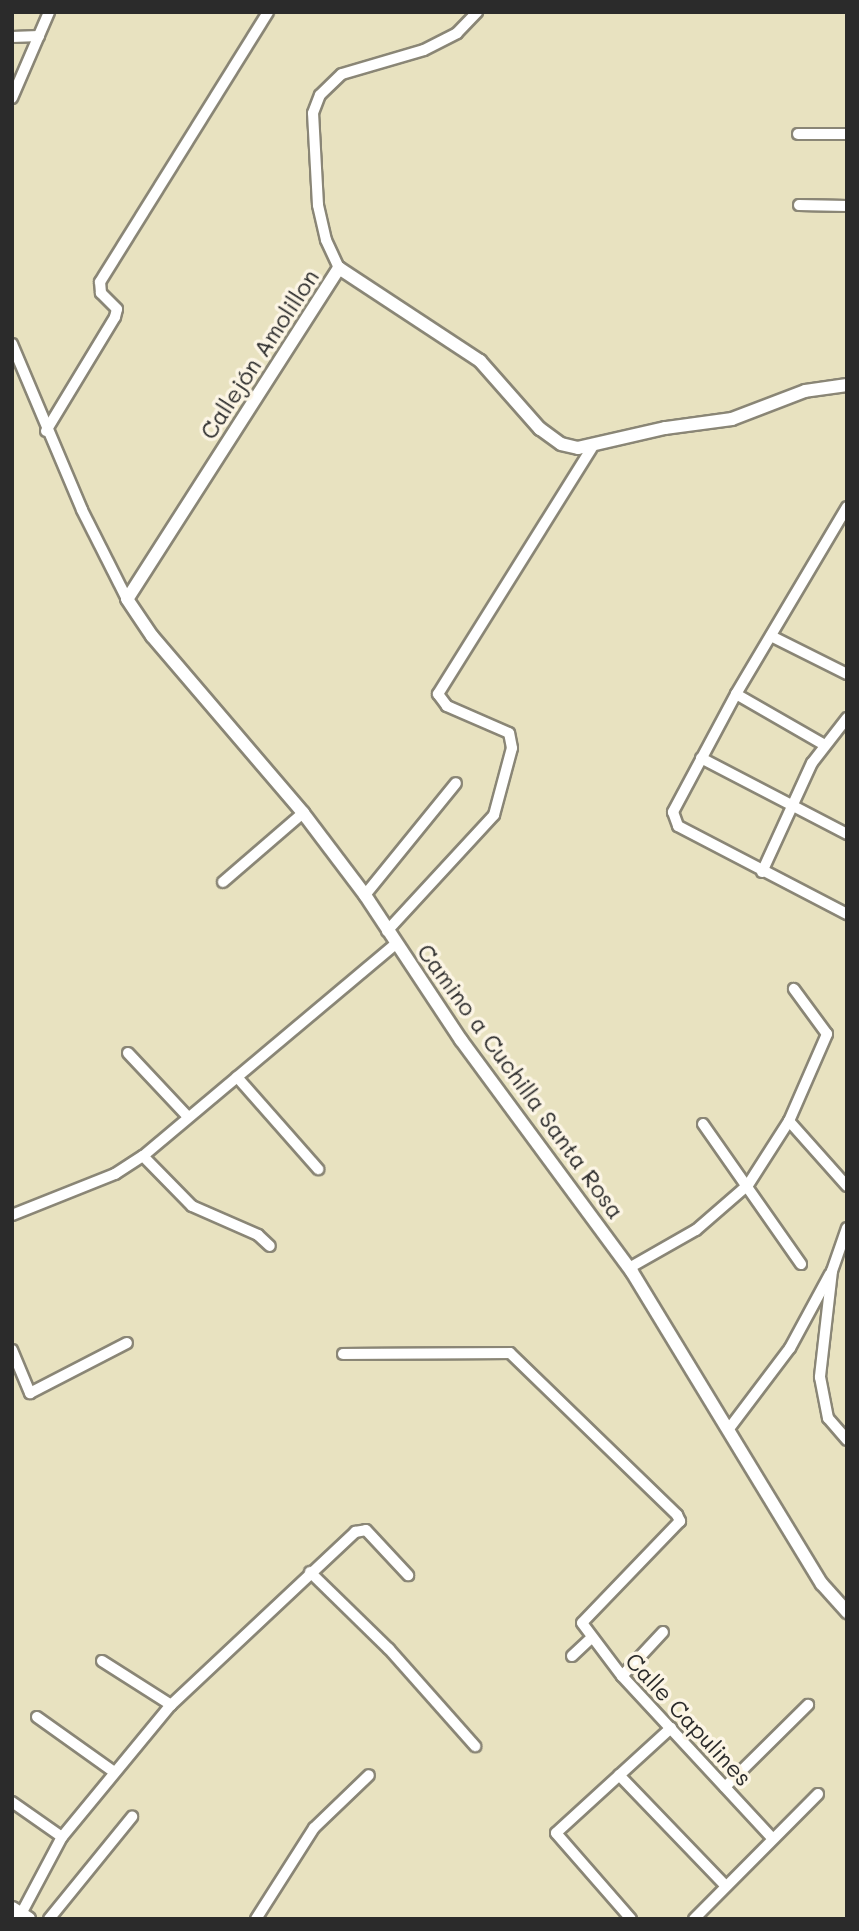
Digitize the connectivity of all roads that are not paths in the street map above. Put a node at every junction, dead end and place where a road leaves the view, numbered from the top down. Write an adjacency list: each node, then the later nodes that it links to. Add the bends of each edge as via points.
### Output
1 (49, 12): 4 (street)
2 (268, 12): 14 (street, via 100,282 101,293 117,309 115,317)
3 (477, 12): 11 (street, via 457,33 424,50 342,74 320,95 313,113 318,205)
4 (39, 36): 5 (street); 6 (street)
5 (12, 37)
6 (12, 98)
7 (798, 134): 8 (street)
8 (847, 134)
9 (799, 205): 10 (street)
10 (847, 206)
11 (339, 268): 15 (street, Callejón Amolillon, via 480,361 551,437 561,444); 17 (street, Callejón Amolillon)
12 (12, 344): 14 (street)
13 (847, 385): 15 (street, Callejón Amolillon, via 805,391 732,419 665,428)
14 (47, 431): 17 (street)
15 (593, 448): 32 (street, via 438,694 447,706 509,733 512,748 494,815)
16 (847, 507): 18 (street)
17 (127, 599): 26 (street, Camino a Cuchilla Santa Rosa, via 152,636)
18 (771, 636): 19 (street); 20 (street)
19 (847, 674)
20 (736, 694): 22 (street); 23 (street)
21 (847, 718): 22 (street)
22 (822, 744): 25 (street)
23 (701, 758): 25 (street); 28 (street, via 673,820)
24 (456, 783): 30 (street)
25 (792, 802): 27 (street); 28 (street)
26 (303, 813): 29 (street); 30 (street, Camino a Cuchilla Santa Rosa)
27 (847, 834)
28 (762, 872): 31 (street)
29 (223, 882)
30 (365, 895): 32 (street, Camino a Cuchilla Santa Rosa)
31 (847, 914)
32 (387, 931): 33 (street, Camino a Cuchilla Santa Rosa)
33 (396, 944): 36 (street); 48 (street, Camino a Cuchilla Santa Rosa)
34 (794, 989): 38 (street, via 818,1019 826,1040)
35 (128, 1053): 37 (street)
36 (237, 1077): 37 (street); 41 (street)
37 (188, 1117): 40 (street)
38 (789, 1121): 42 (street); 43 (street)
39 (703, 1124): 42 (street)
40 (143, 1156): 44 (street, via 115,1174); 46 (street, via 192,1206 258,1235)
41 (318, 1169)
42 (748, 1185): 47 (street); 48 (street, via 696,1230)
43 (847, 1186)
44 (12, 1215)
45 (847, 1228): 49 (street)
46 (270, 1246)
47 (801, 1264)
48 (629, 1268): 53 (street, Camino a Cuchilla Santa Rosa)
49 (832, 1271): 53 (street, via 790,1348); 54 (street, via 821,1400 828,1418)
50 (127, 1343): 51 (street, via 30,1393)
51 (12, 1350)
52 (343, 1354): 59 (street, Calle Capulines, via 510,1353 680,1521 582,1623)
53 (728, 1430): 57 (street, Camino a Cuchilla Santa Rosa, via 822,1584)
54 (847, 1440)
55 (310, 1572): 56 (street, via 361,1528); 63 (street); 67 (street, via 388,1649)
56 (408, 1576)
57 (847, 1612)
58 (663, 1632): 62 (street)
59 (590, 1639): 60 (street); 62 (street, Calle Capulines)
60 (572, 1656)
61 (102, 1661): 63 (street)
62 (622, 1676): 66 (street, Calle Capulines)
63 (171, 1705): 68 (street)
64 (808, 1705): 71 (street)
65 (37, 1717): 68 (street)
66 (671, 1728): 70 (street); 71 (street, Calle Capulines)
67 (475, 1746)
68 (114, 1772): 75 (street)
69 (369, 1775): 80 (street, via 314,1828)
70 (619, 1775): 77 (street); 81 (street, via 556,1833)
71 (725, 1787): 76 (street, Calle Capulines)
72 (818, 1794): 76 (street)
73 (12, 1802): 75 (street)
74 (132, 1818): 79 (street)
75 (62, 1837): 78 (street)
76 (772, 1838): 77 (street)
77 (726, 1886): 82 (street)
78 (20, 1914)
79 (48, 1919)
80 (256, 1919)
81 (631, 1919)
82 (694, 1919)

